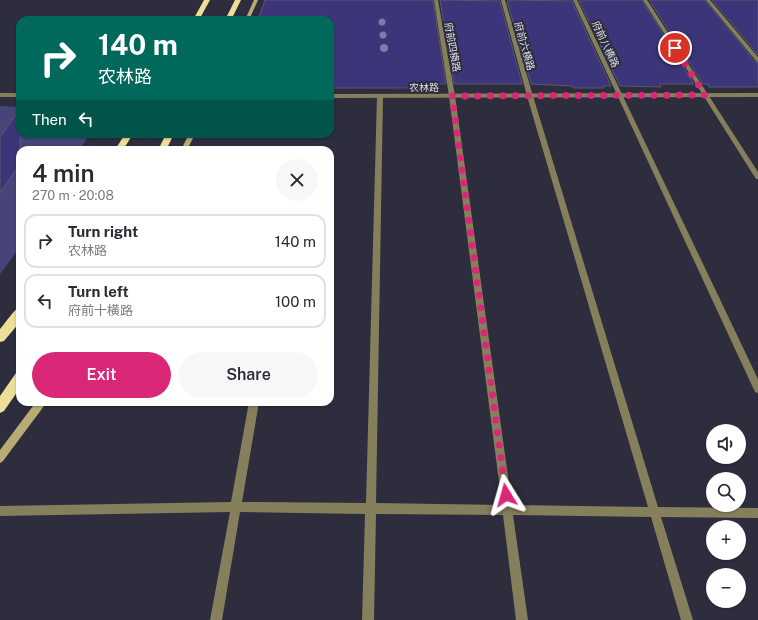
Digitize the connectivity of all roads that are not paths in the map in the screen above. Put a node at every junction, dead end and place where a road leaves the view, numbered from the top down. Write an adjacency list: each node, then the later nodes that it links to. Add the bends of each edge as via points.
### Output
1 (207, 0): 9 (highway)
2 (238, 0): 10 (highway)
3 (256, 0): 11 (main road)
4 (436, 0): 19 (street, 府前四横路)
5 (503, 0): 20 (street, 府前六横路)
6 (575, 0): 21 (street, 府前八横路)
7 (645, 0): 15 (street)
8 (708, 0): 12 (street)
9 (198, 16)
10 (230, 16)
11 (249, 16)
12 (758, 60)
13 (0, 95): 14 (street)
14 (16, 95)
15 (705, 95): 16 (street, 农林路); 21 (street, 农林路); 22 (street)
16 (758, 95)
17 (334, 96): 18 (street, 农林路)
18 (380, 96): 19 (street, 农林路); 32 (street)
19 (452, 96): 20 (street, 农林路); 33 (street, 府前四横路)
20 (530, 96): 21 (street, 农林路); 35 (street, 府前六横路)
21 (620, 96): 26 (street, 府前八横路)
22 (758, 177)
23 (16, 319): 24 (highway)
24 (0, 337)
25 (16, 384): 29 (highway)
26 (758, 389)
27 (39, 406): 30 (main road)
28 (253, 406): 31 (street)
29 (0, 408)
30 (0, 458)
31 (235, 507): 32 (street); 34 (street); 37 (street)
32 (371, 509): 33 (street); 38 (street)
33 (508, 510): 35 (street); 39 (street, 府前四横路)
34 (0, 511)
35 (654, 512): 36 (street); 40 (street, 府前六横路)
36 (758, 513)
37 (216, 620)
38 (368, 620)
39 (522, 620)
40 (687, 620)

